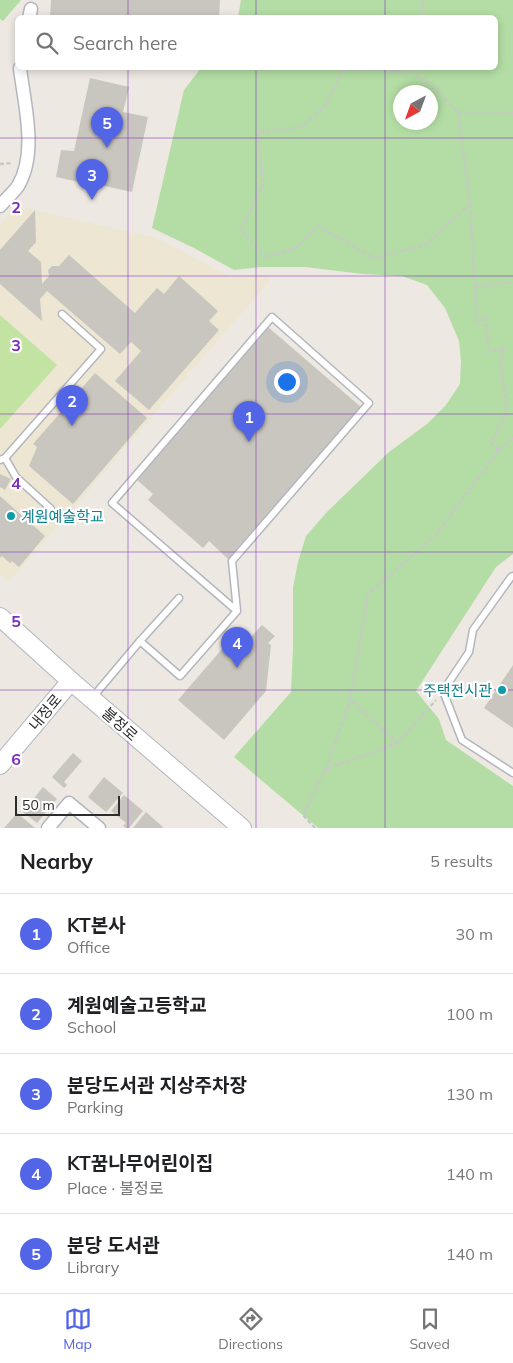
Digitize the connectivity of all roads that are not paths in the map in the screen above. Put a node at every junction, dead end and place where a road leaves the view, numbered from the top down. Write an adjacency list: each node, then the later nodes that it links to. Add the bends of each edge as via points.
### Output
1 (20, 70): 2 (street, via 22,112 29,138 26,165 18,186)
2 (0, 206)
3 (62, 314): 4 (lane, via 101,349)
4 (2, 459): 5 (lane, via 16,477)
5 (51, 509)
6 (513, 576): 14 (lane, via 473,630 468,652 443,691 462,740)
7 (179, 598): 10 (lane)
8 (236, 611): 8 (lane, via 232,561 369,403 272,317 112,503); 10 (lane, via 180,676)
9 (0, 617): 11 (main road, 불정로)
10 (140, 641): 12 (lane)
11 (71, 681): 12 (main road, 불정로); 13 (main road, 내정로)
12 (91, 699): 17 (main road, 불정로)
13 (0, 766)
14 (513, 773)
15 (48, 828): 16 (street, via 70,803)
16 (99, 828)
17 (242, 828)

